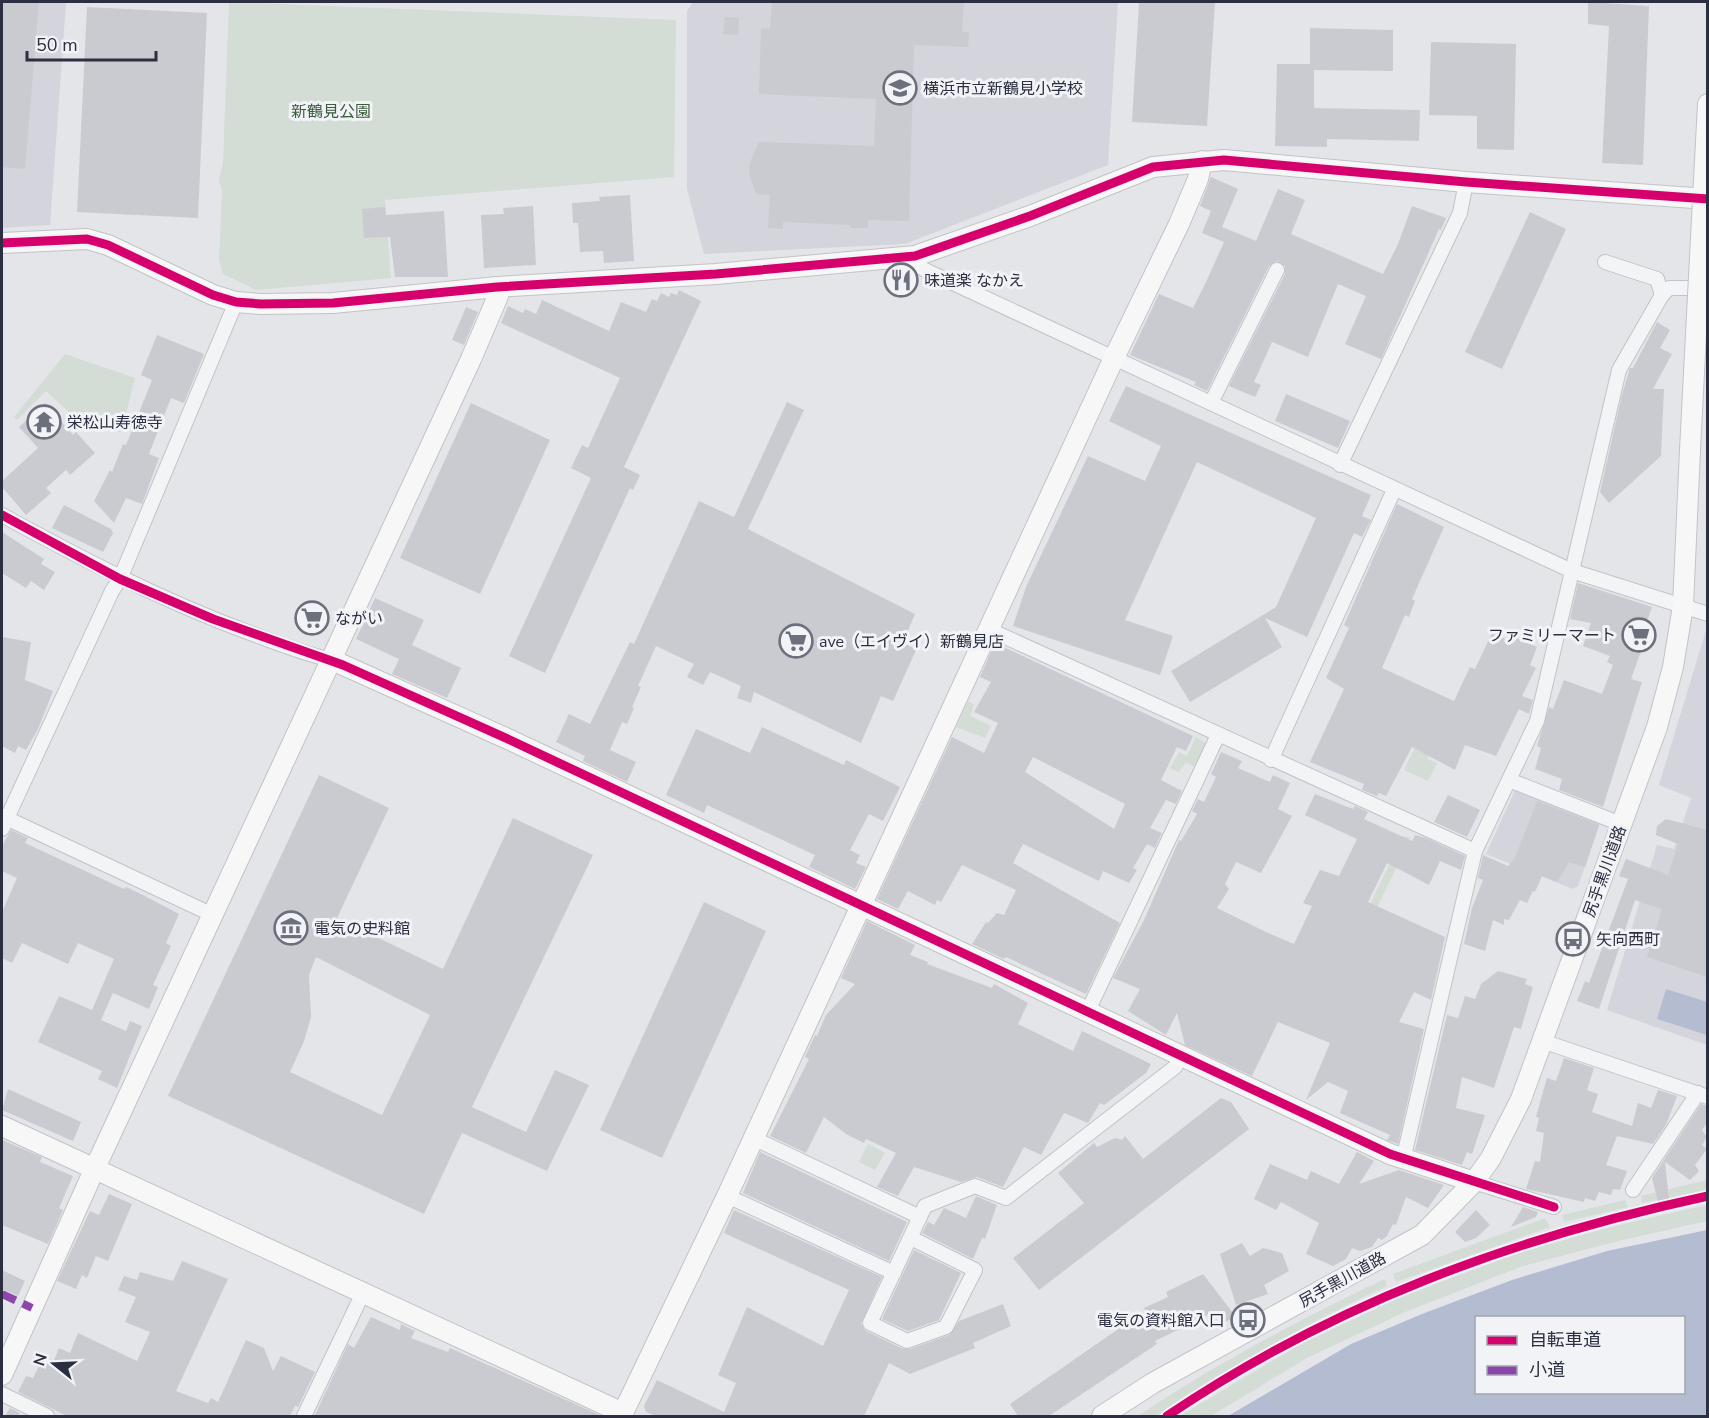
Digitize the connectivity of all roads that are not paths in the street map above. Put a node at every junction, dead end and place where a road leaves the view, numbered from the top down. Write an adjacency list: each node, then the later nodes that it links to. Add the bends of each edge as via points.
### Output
1 (1707, 104): 4 (street, 尻手黒川道路)
2 (1202, 161): 3 (street); 6 (street, via 1153,167); 13 (street, via 1179,224)
3 (1466, 182): 4 (street); 15 (street, via 1460,213)
4 (1705, 199): 20 (street, 尻手黒川道路, bridge)
5 (2, 243): 12 (street, via 87,239)
6 (915, 256): 9 (street, via 716,274); 13 (street, via 927,271)
7 (1605, 262): 11 (street, via 1657,279)
8 (1277, 270): 14 (street)
9 (497, 287): 12 (street, via 333,303); 23 (street, via 498,296 471,359)
10 (1707, 288): 11 (street, via 1669,288)
11 (1662, 295): 18 (street, via 1619,370)
12 (236, 302): 19 (street)
13 (1114, 358): 14 (street); 22 (street)
14 (1211, 403): 15 (street)
15 (1340, 465): 16 (street)
16 (1394, 490): 18 (street); 25 (street)
17 (2, 515): 19 (street)
18 (1572, 571): 20 (street); 26 (street, via 1537,721)
19 (120, 579): 23 (street, via 213,619); 27 (street)
20 (1683, 606): 21 (street); 28 (street, 尻手黒川道路, via 1673,667 1657,727)
21 (1707, 614)
22 (990, 630): 24 (street); 30 (street)
23 (332, 660): 30 (street); 31 (street)
24 (1218, 735): 25 (street); 32 (street)
25 (1271, 760): 29 (street)
26 (1509, 780): 28 (street); 29 (street)
27 (3, 821): 31 (street)
28 (1621, 824): 33 (street, 尻手黒川道路)
29 (1475, 851): 38 (street)
30 (862, 906): 32 (street); 37 (street)
31 (213, 915): 39 (street)
32 (1087, 1013): 34 (street)
33 (1542, 1041): 35 (street); 40 (street, 尻手黒川道路, via 1521,1099)
34 (1180, 1057): 38 (street); 44 (street, via 1175,1067 1006,1198 975,1186 925,1206)
35 (1702, 1095): 41 (street)
36 (2, 1126): 39 (street)
37 (753, 1138): 42 (street); 44 (street)
38 (1403, 1160): 40 (street)
39 (95, 1168): 47 (street); 48 (street)
40 (1474, 1182): 43 (street); 53 (street, 尻手黒川道路, via 1422,1235 1209,1352)
41 (1633, 1190)
42 (727, 1196): 46 (street); 50 (street)
43 (1554, 1207)
44 (920, 1217): 45 (street)
45 (911, 1238): 46 (street); 46 (street, via 975,1270 946,1326 907,1341 870,1323)
46 (894, 1273)
47 (363, 1293): 50 (street); 52 (street)
48 (2, 1375)
49 (2, 1394): 51 (street)
50 (625, 1415)
51 (47, 1416)
52 (304, 1416)
53 (1102, 1416)

